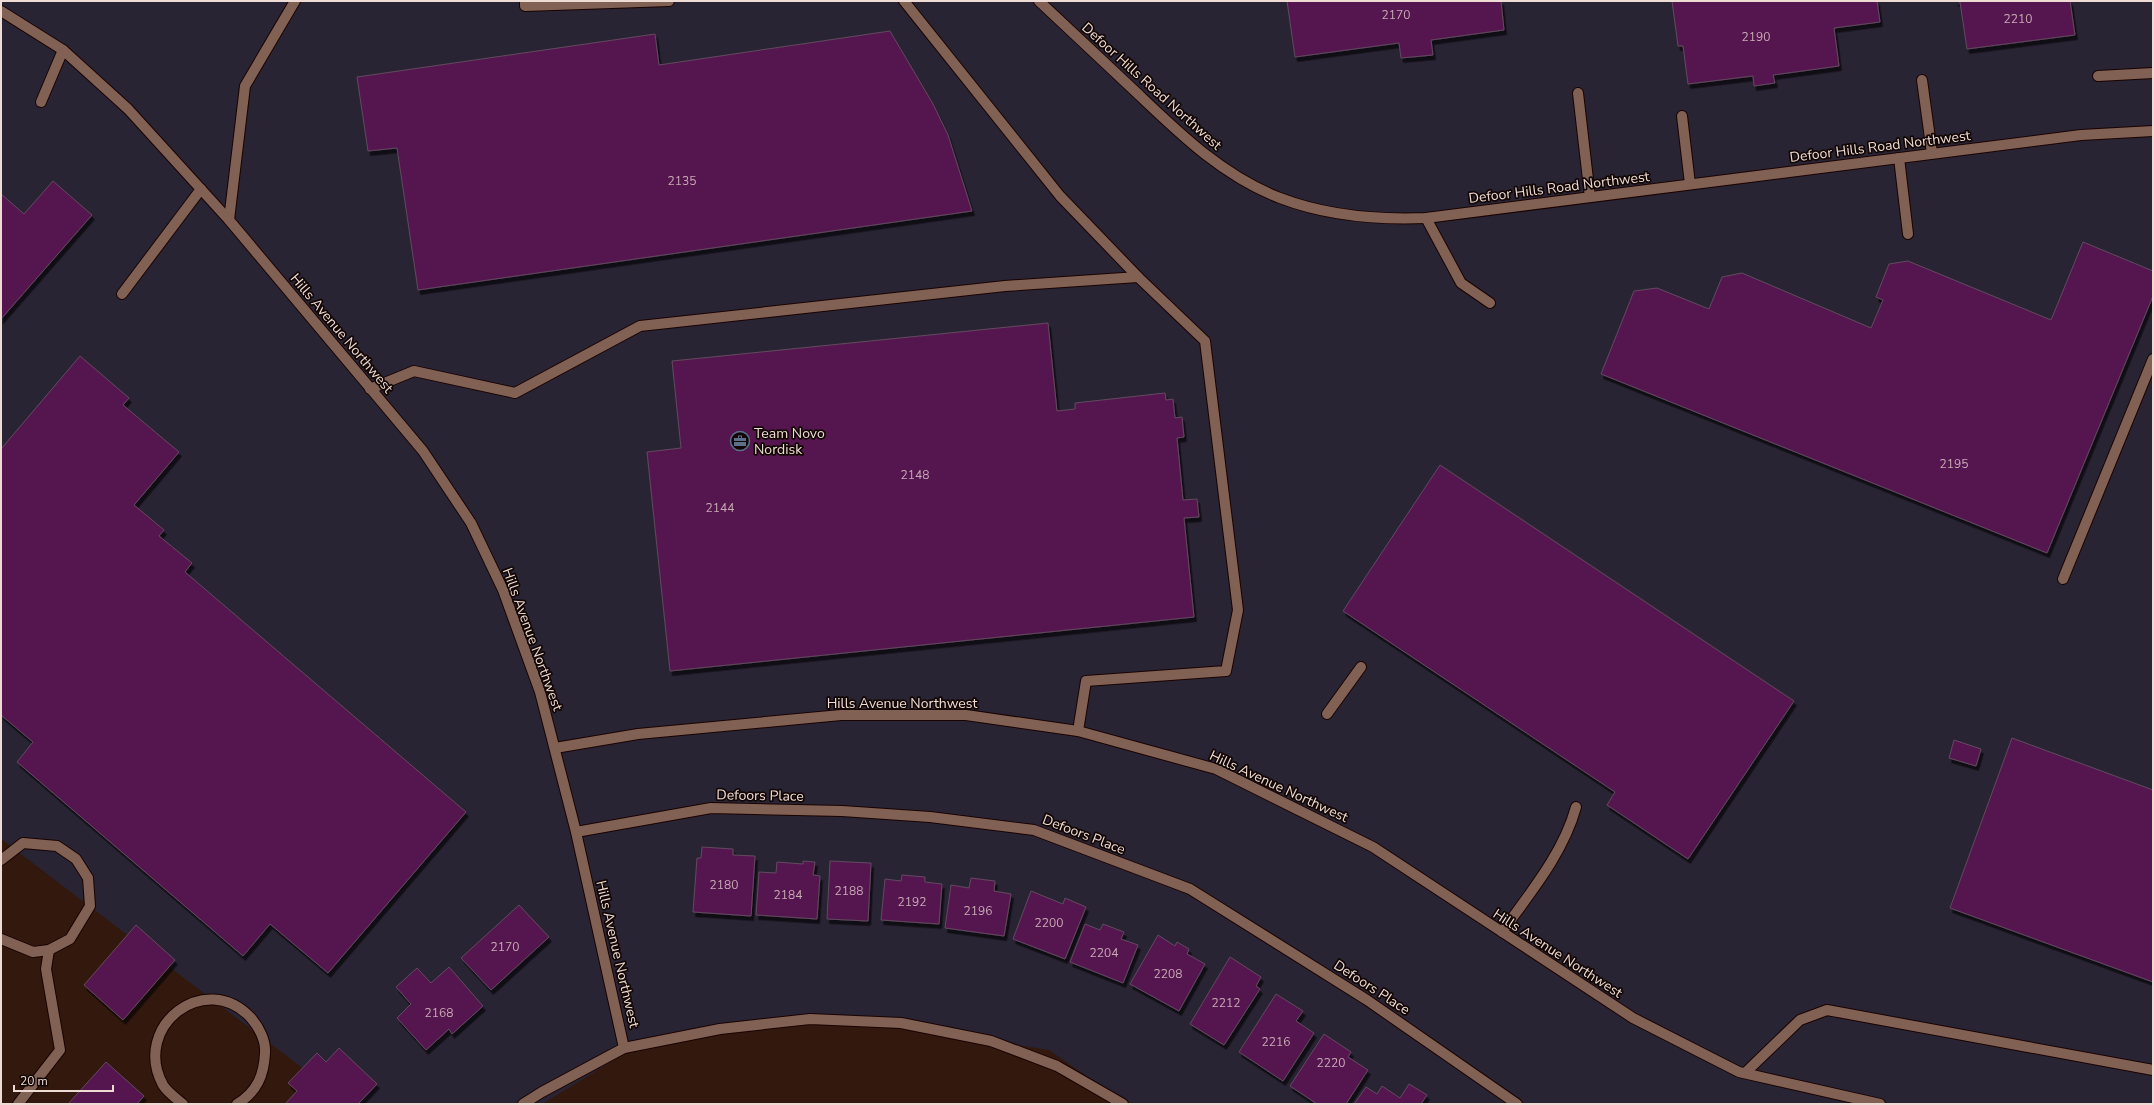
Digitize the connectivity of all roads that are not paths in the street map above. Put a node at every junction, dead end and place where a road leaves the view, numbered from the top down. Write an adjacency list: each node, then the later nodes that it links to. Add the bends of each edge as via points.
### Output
1 (295, 1): 21 (street, via 245,86)
2 (525, 1): 3 (street, via 525,6)
3 (669, 1)
4 (904, 1): 23 (street, via 1060,196)
5 (1040, 1): 20 (street, Defoor Hills Road Northwest, via 1186,139 1224,168 1280,198 1346,216)
6 (1, 11): 7 (street, Hills Avenue Northwest)
7 (62, 50): 12 (street); 18 (street, Hills Avenue Northwest, via 128,109)
8 (2153, 73): 9 (street)
9 (2098, 76)
10 (1922, 80): 15 (street)
11 (1578, 93): 19 (street)
12 (41, 102)
13 (1682, 116): 17 (street)
14 (2153, 131): 15 (street, Defoor Hills Road Northwest, via 2081,135)
15 (1932, 153): 16 (street, Defoor Hills Road Northwest)
16 (1899, 158): 17 (street, Defoor Hills Road Northwest); 22 (street)
17 (1690, 184): 19 (street, Defoor Hills Road Northwest)
18 (201, 189): 21 (street, Hills Avenue Northwest); 24 (street)
19 (1590, 197): 20 (street, Defoor Hills Road Northwest)
20 (1426, 218): 25 (street, via 1461,284)
21 (229, 220): 27 (street, Hills Avenue Northwest)
22 (1908, 234)
23 (1138, 277): 27 (street, via 1004,286 640,326 515,393 414,371); 31 (street, via 1205,340 1238,610 1226,671 1086,681)
24 (122, 294)
25 (1490, 303)
26 (2153, 359): 28 (street)
27 (370, 389): 32 (street, Hills Avenue Northwest, via 423,451 471,523 503,590 540,692)
28 (2063, 579)
29 (1361, 667): 30 (street)
30 (1327, 714)
31 (1078, 731): 32 (street, Hills Avenue Northwest, via 966,715 841,715 638,734); 36 (street, Hills Avenue Northwest, via 1216,769 1373,847)
32 (555, 748): 34 (street, Hills Avenue Northwest)
33 (1576, 807): 36 (street, via 1571,826 1550,865)
34 (576, 832): 39 (street, Hills Avenue Northwest); 47 (street, Defoors Place, via 711,808 842,811 916,816 1034,830 1190,889 1367,1000)
35 (1, 860): 38 (street, via 23,844 56,846 76,859 88,878 90,906 70,939)
36 (1502, 932): 41 (street, Hills Avenue Northwest, via 1633,1018)
37 (1, 939): 38 (street, via 33,952)
38 (50, 950): 42 (street, via 46,969 60,1050)
39 (624, 1048): 45 (street); 46 (street, via 720,1028 810,1019 901,1023 991,1041 1058,1066)
40 (2153, 1070): 41 (street, via 1827,1010 1800,1020)
41 (1745, 1073): 48 (street, Hills Avenue Northwest)
42 (18, 1104)
43 (183, 1104): 44 (street, via 164,1087 155,1065 155,1045 162,1027 174,1012 195,1001 220,1000 243,1010 258,1025 266,1047 264,1071 256,1088)
44 (237, 1104)
45 (523, 1104)
46 (1123, 1104)
47 (1517, 1104)
48 (1880, 1104)

